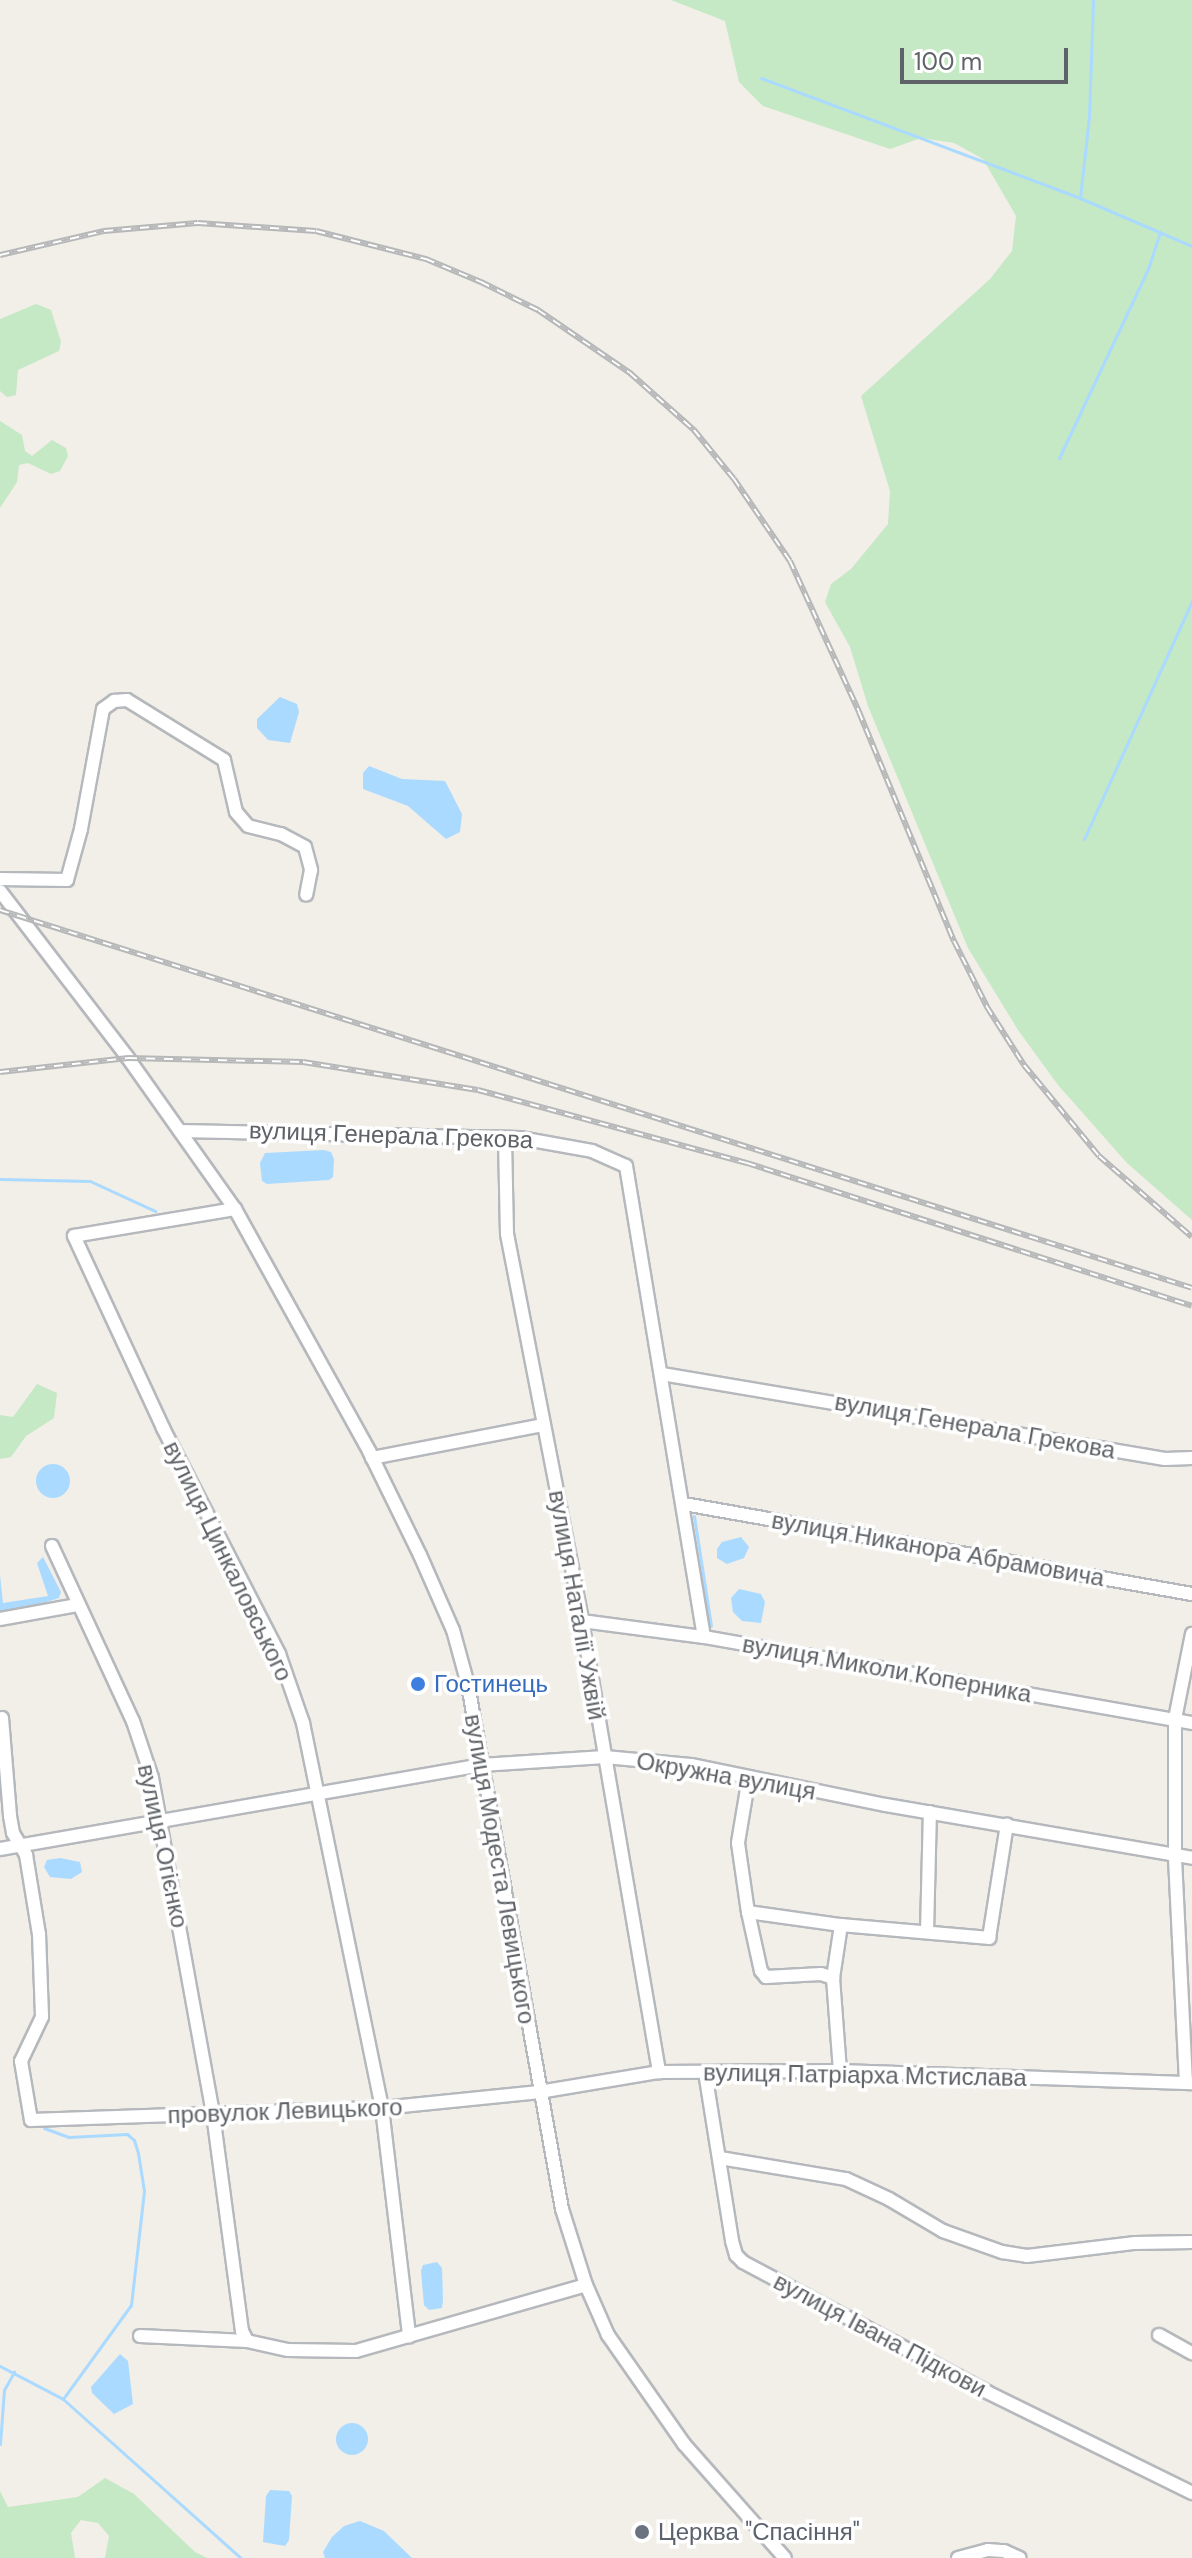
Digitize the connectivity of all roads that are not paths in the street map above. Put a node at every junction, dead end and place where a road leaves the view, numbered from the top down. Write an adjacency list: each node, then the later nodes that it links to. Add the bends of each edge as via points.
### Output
1 (0, 879): 3 (street, via 67,880 103,709 127,700 224,760 236,812 248,826 305,847 311,870)
2 (0, 891): 4 (street, вулиця Модеста Левицького)
3 (306, 895)
4 (180, 1131): 5 (street, вулиця Генерала Грекова); 6 (street, вулиця Модеста Левицького)
5 (505, 1139): 7 (street, вулиця Генерала Грекова, via 592,1151 626,1166); 8 (street, вулиця Наталії Ужвій, via 507,1234)
6 (235, 1209): 9 (street, вулиця Модеста Левицького); 25 (street, вулиця Цинкаловського, via 74,1236 163,1428 279,1654)
7 (662, 1374): 10 (street, вулиця Генерала Грекова, via 1165,1459); 11 (street, вулиця Генерала Грекова)
8 (543, 1425): 9 (street); 16 (street, вулиця Наталії Ужвій)
9 (372, 1458): 23 (street, вулиця Модеста Левицького, via 453,1630)
10 (1192, 1458)
11 (684, 1504): 13 (street, вулиця Никанора Абрамовича); 18 (street, вулиця Генерала Грекова)
12 (52, 1546): 14 (street, вулиця Огієнко)
13 (1192, 1594)
14 (77, 1605): 15 (street); 27 (street, вулиця Огієнко, via 133,1721)
15 (0, 1619)
16 (582, 1621): 18 (street, вулиця Миколи Коперника); 22 (street, вулиця Наталії Ужвій)
17 (1192, 1634): 20 (street)
18 (704, 1637): 20 (street, вулиця Миколи Коперника)
19 (2, 1718): 29 (street, via 10,1816)
20 (1175, 1719): 21 (street, вулиця Миколи Коперника); 31 (street)
21 (1192, 1723)
22 (605, 1757): 23 (street, Окружна вулиця); 24 (street, Окружна вулиця); 38 (street, вулиця Наталії Ужвій)
23 (481, 1765): 25 (street, Окружна вулиця); 41 (street, вулиця Модеста Левицького)
24 (749, 1777): 26 (street, Окружна вулиця); 33 (street, via 738,1843)
25 (320, 1795): 27 (street, Окружна вулиця); 42 (street, вулиця Цинкаловського)
26 (930, 1812): 28 (street, Окружна вулиця); 35 (street)
27 (161, 1822): 29 (street, Окружна вулиця); 43 (street, вулиця Огієнко)
28 (1007, 1824): 31 (street, Окружна вулиця); 35 (street, via 989,1938)
29 (21, 1846): 30 (street, Окружна вулиця); 43 (street, провулок Левицького, via 36,1910 41,1975 42,2017 21,2061 31,2120)
30 (0, 1849)
31 (1175, 1855): 32 (street, Окружна вулиця); 40 (street)
32 (1192, 1858)
33 (748, 1912): 34 (street); 36 (street, via 766,1977)
34 (841, 1925): 35 (street); 36 (street)
35 (927, 1932)
36 (833, 1978): 37 (street)
37 (840, 2071): 39 (street, вулиця Патріарха Мстислава); 40 (street, вулиця Патріарха Мстислава)
38 (659, 2072): 39 (street, вулиця Патріарха Мстислава); 41 (street, вулиця Патріарха Мстислава)
39 (705, 2072): 44 (street, вулиця Івана Підкови)
40 (1189, 2083)
41 (539, 2092): 42 (street, провулок Левицького); 46 (street, вулиця Модеста Левицького, via 562,2209)
42 (382, 2108): 43 (street, провулок Левицького); 49 (street, вулиця Цинкаловського)
43 (213, 2114): 50 (street, вулиця Огієнко)
44 (720, 2158): 45 (street, via 846,2179 943,2231 1002,2252 1027,2256); 52 (street, вулиця Івана Підкови, via 732,2241 743,2262)
45 (1192, 2242)
46 (586, 2285): 49 (street); 53 (street, вулиця Модеста Левицького, via 608,2335 684,2444)
47 (1159, 2335): 51 (street)
48 (140, 2336): 50 (street)
49 (409, 2336): 50 (street, via 356,2351 288,2350)
50 (247, 2341)
51 (1192, 2353)
52 (1192, 2493)
53 (785, 2558)
54 (958, 2558): 55 (street, via 988,2550)
55 (1020, 2558)

